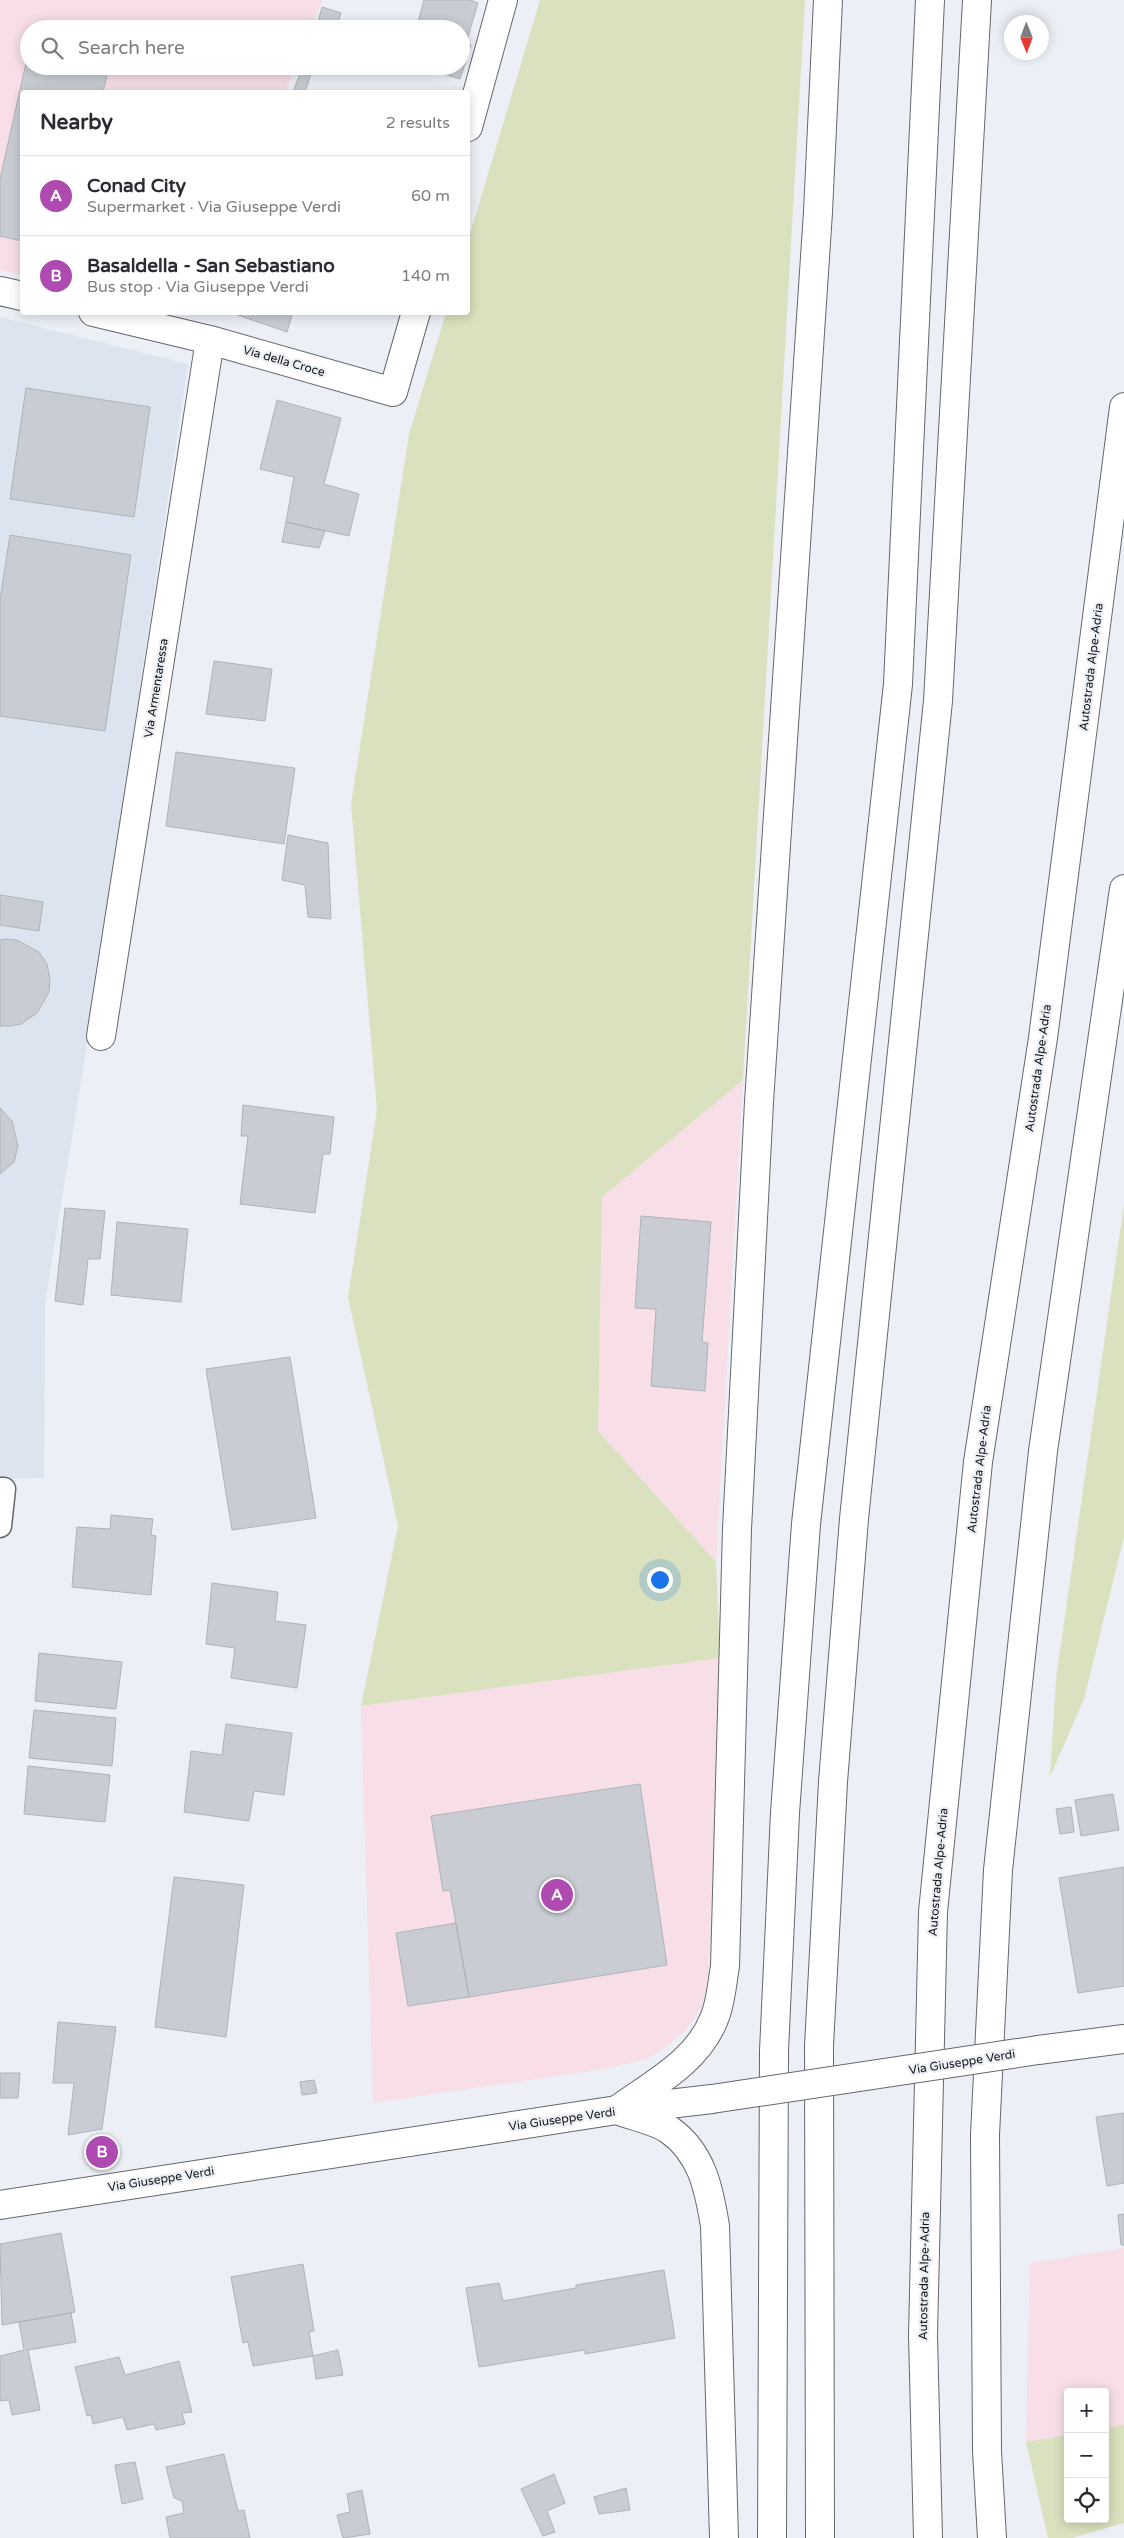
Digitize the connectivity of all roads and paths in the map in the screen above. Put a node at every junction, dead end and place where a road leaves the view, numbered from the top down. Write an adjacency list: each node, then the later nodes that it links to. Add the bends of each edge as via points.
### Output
1 (503, 0): 5 (main road)
2 (828, 0): 17 (main road, via 818,222 758,1112 737,1529 725,1966 715,2018 702,2043 686,2060)
3 (930, 0): 20 (main road, via 898,684 806,1524 785,1813 774,2051)
4 (977, 0): 21 (main road, via 938,701 854,1519 831,1812 819,2046)
5 (470, 120)
6 (0, 291): 7 (main road)
7 (20, 296)
8 (106, 315): 10 (main road, Via della Croce)
9 (415, 315): 10 (main road, Via della Croce, via 393,392)
10 (210, 340): 13 (main road, Via Armentaressa)
11 (1124, 407): 22 (main road, Autostrada Alpe-Adria, via 1043,1038 978,1462 933,1912 923,2335)
12 (1124, 888): 23 (main road, via 1043,1451 998,1870 985,2135 987,2451)
13 (101, 1036)
14 (0, 1490): 15 (lane, via 4,1489)
15 (0, 1526)
16 (1124, 2039): 17 (main road, Via Giuseppe Verdi, bridge)
17 (617, 2110): 18 (main road, Via Giuseppe Verdi); 19 (main road, via 667,2128 692,2152 709,2188 715,2226)
18 (0, 2205)
19 (724, 2538)
20 (772, 2538)
21 (820, 2538)
22 (928, 2538)
23 (992, 2538)

